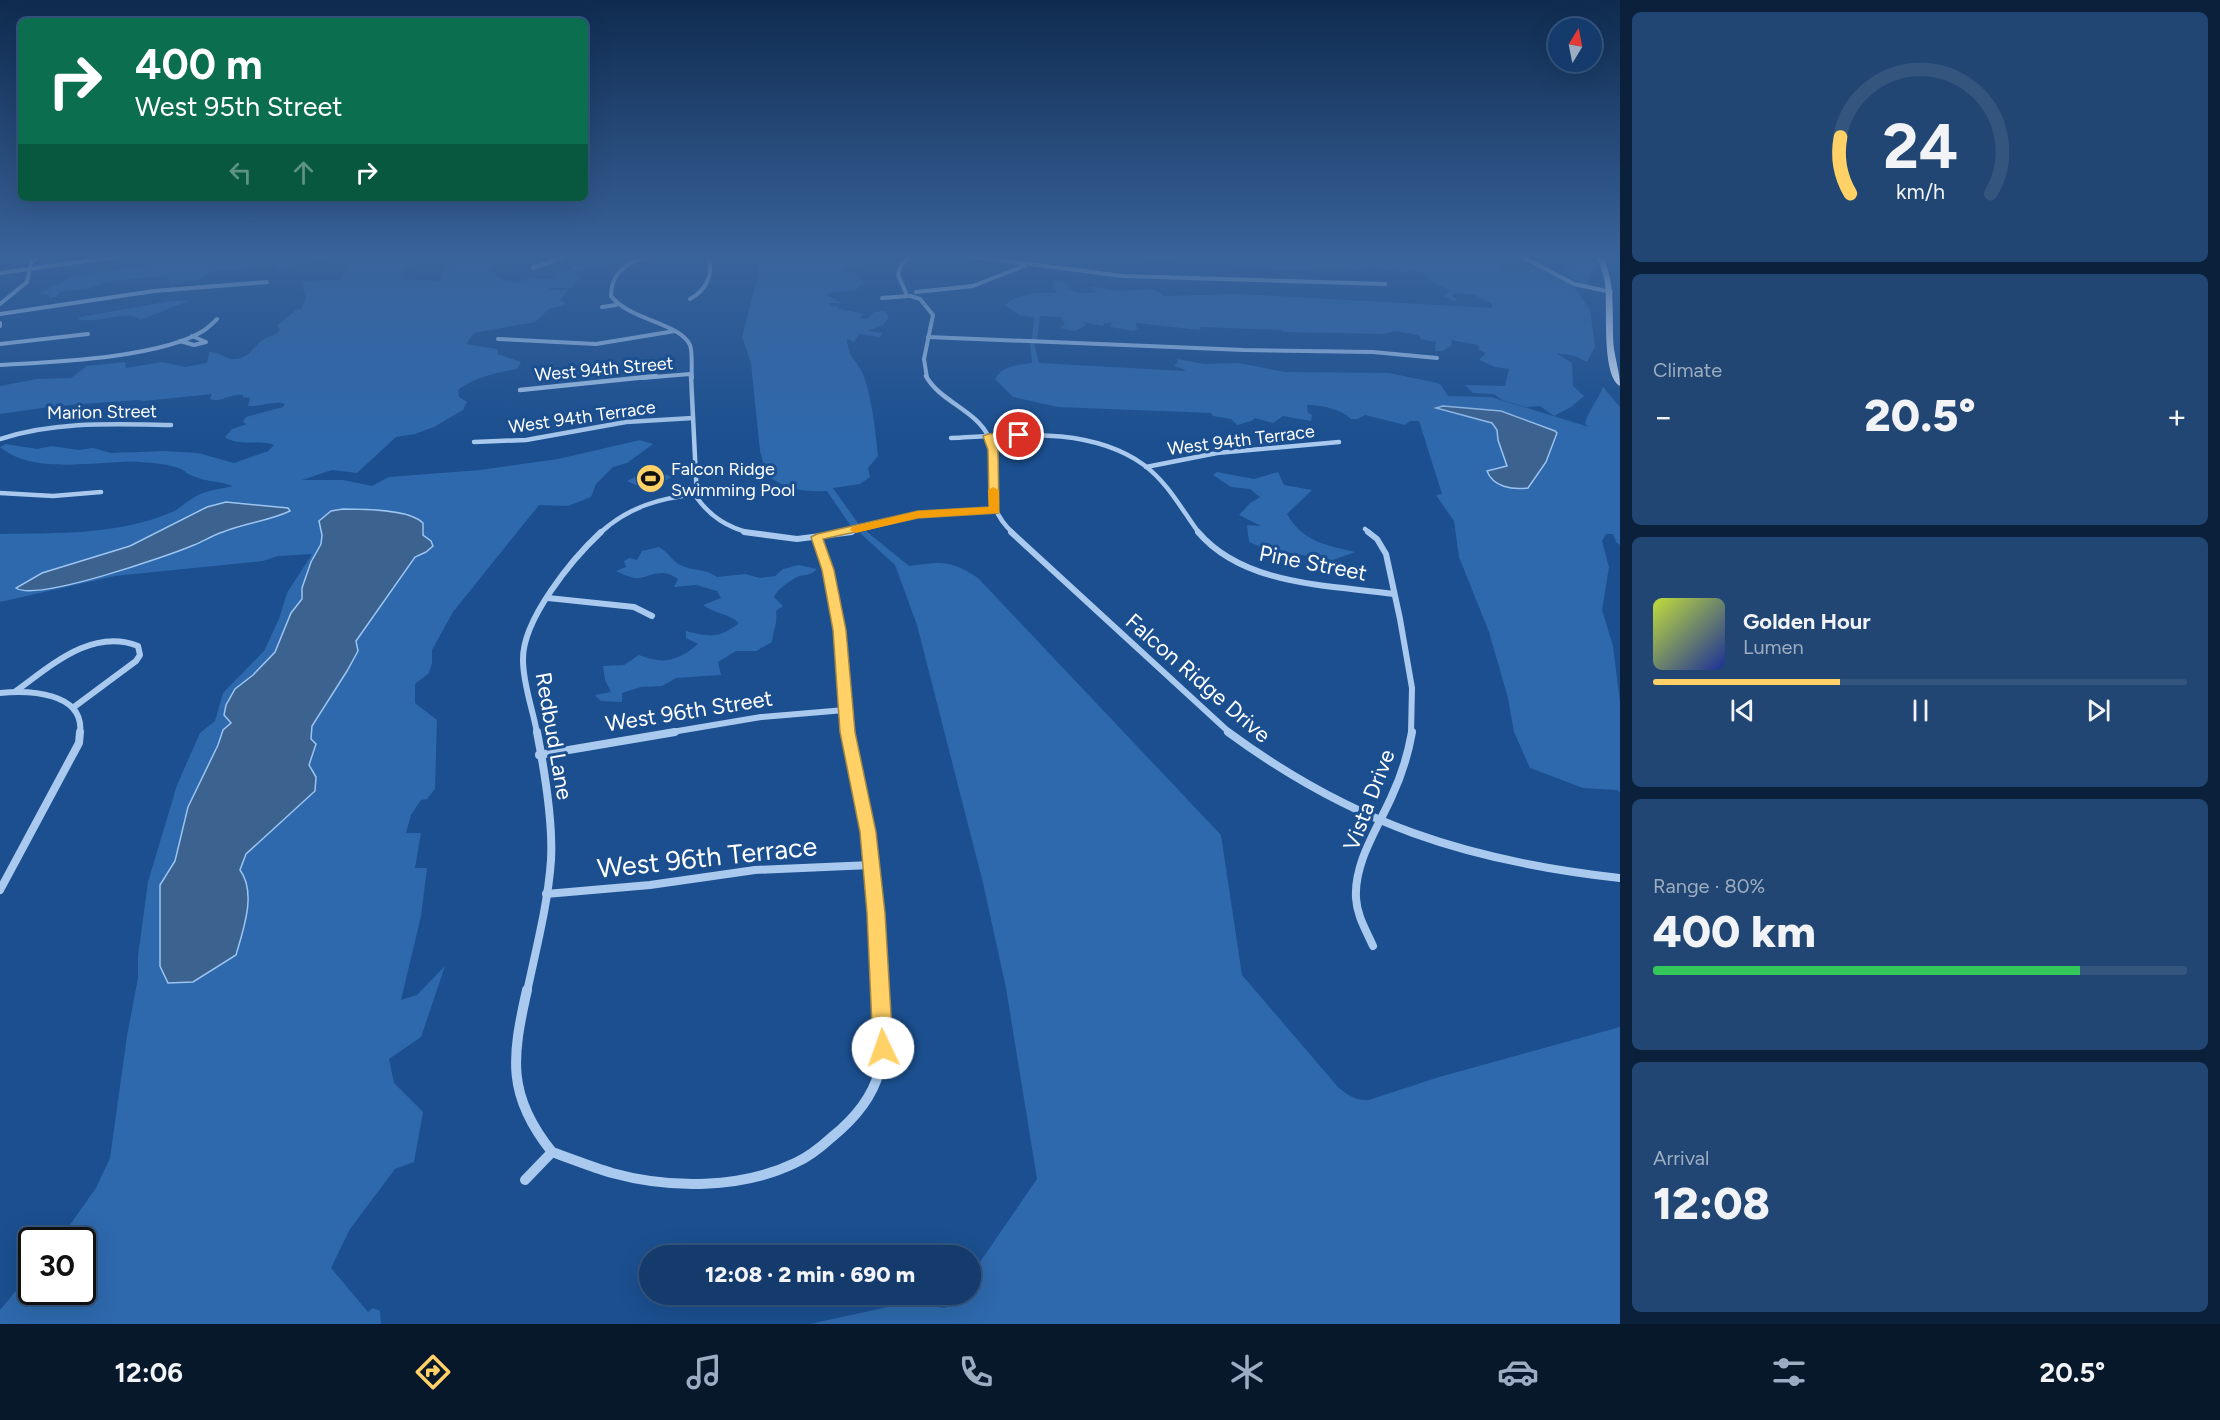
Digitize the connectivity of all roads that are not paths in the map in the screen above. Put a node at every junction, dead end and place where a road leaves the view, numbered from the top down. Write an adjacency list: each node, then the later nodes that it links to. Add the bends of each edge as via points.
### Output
1 (217, 319): 7 (street)
2 (650, 319): 5 (street)
3 (932, 319): 8 (street)
4 (1611, 319): 15 (main road, via 1612,361)
5 (675, 330): 9 (street, via 596,344); 14 (street, via 690,345)
6 (88, 334): 11 (street)
7 (192, 336): 10 (street); 10 (street, via 206,342 194,345)
8 (928, 337): 12 (street, via 1373,352); 19 (street, via 923,358 927,378 973,416)
9 (498, 339)
10 (180, 340): 13 (street, via 105,357)
11 (0, 344)
12 (1437, 358)
13 (0, 365)
14 (690, 374): 16 (street, West 94th Street); 17 (street)
15 (1620, 384)
16 (520, 390)
17 (693, 418): 22 (street, West 94th Terrace, via 626,422 526,440); 27 (street)
18 (171, 424): 21 (street, Marion Street, via 67,423)
19 (988, 436): 20 (street); 24 (street, Pine Street, via 1067,438 1113,450); 28 (street, via 993,450)
20 (951, 438)
21 (0, 439)
22 (474, 442)
23 (1339, 442): 24 (street, West 94th Terrace, via 1217,453)
24 (1146, 467): 31 (street, Pine Street, via 1166,486 1204,540 1236,562 1284,577)
25 (101, 492): 26 (street, via 54,496)
26 (0, 493)
27 (697, 494): 30 (street, via 704,510 729,527 771,536); 32 (street, Redbud Lane, via 648,503 624,516 577,556)
28 (995, 510): 30 (street, via 918,515); 39 (street, Falcon Ridge Drive, via 1018,540 1223,728 1300,782)
29 (1365, 529): 31 (street, Vista Drive, via 1383,547)
30 (817, 537): 37 (street, via 840,630)
31 (1394, 594): 39 (street, Vista Drive, via 1411,678 1412,729 1398,783)
32 (548, 598): 33 (street, via 634,607); 38 (street, Redbud Lane, via 528,630 522,665)
33 (652, 616)
34 (16, 691): 35 (street); 36 (street, via 62,700); 36 (street, via 84,646 118,640 138,646 140,655 136,661)
35 (0, 693)
36 (74, 707): 42 (street, via 81,718 79,743)
37 (845, 710): 38 (street, West 96th Street, via 761,717); 40 (street)
38 (539, 755): 43 (street, Redbud Lane, via 551,859)
39 (1380, 822): 41 (street, Falcon Ridge Drive, via 1495,859 1567,873); 44 (street, Vista Drive, via 1365,856 1356,896 1358,912)
40 (871, 865): 43 (street, West 96th Terrace, via 755,870); 45 (street, via 883,1060 871,1095 849,1123 819,1149 795,1163 751,1177 718,1181 637,1179)
41 (1620, 878)
42 (0, 890)
43 (546, 894): 45 (street, Redbud Lane, via 515,1061 517,1087 526,1111)
44 (1373, 946)
45 (552, 1152): 46 (street)
46 (525, 1180)

